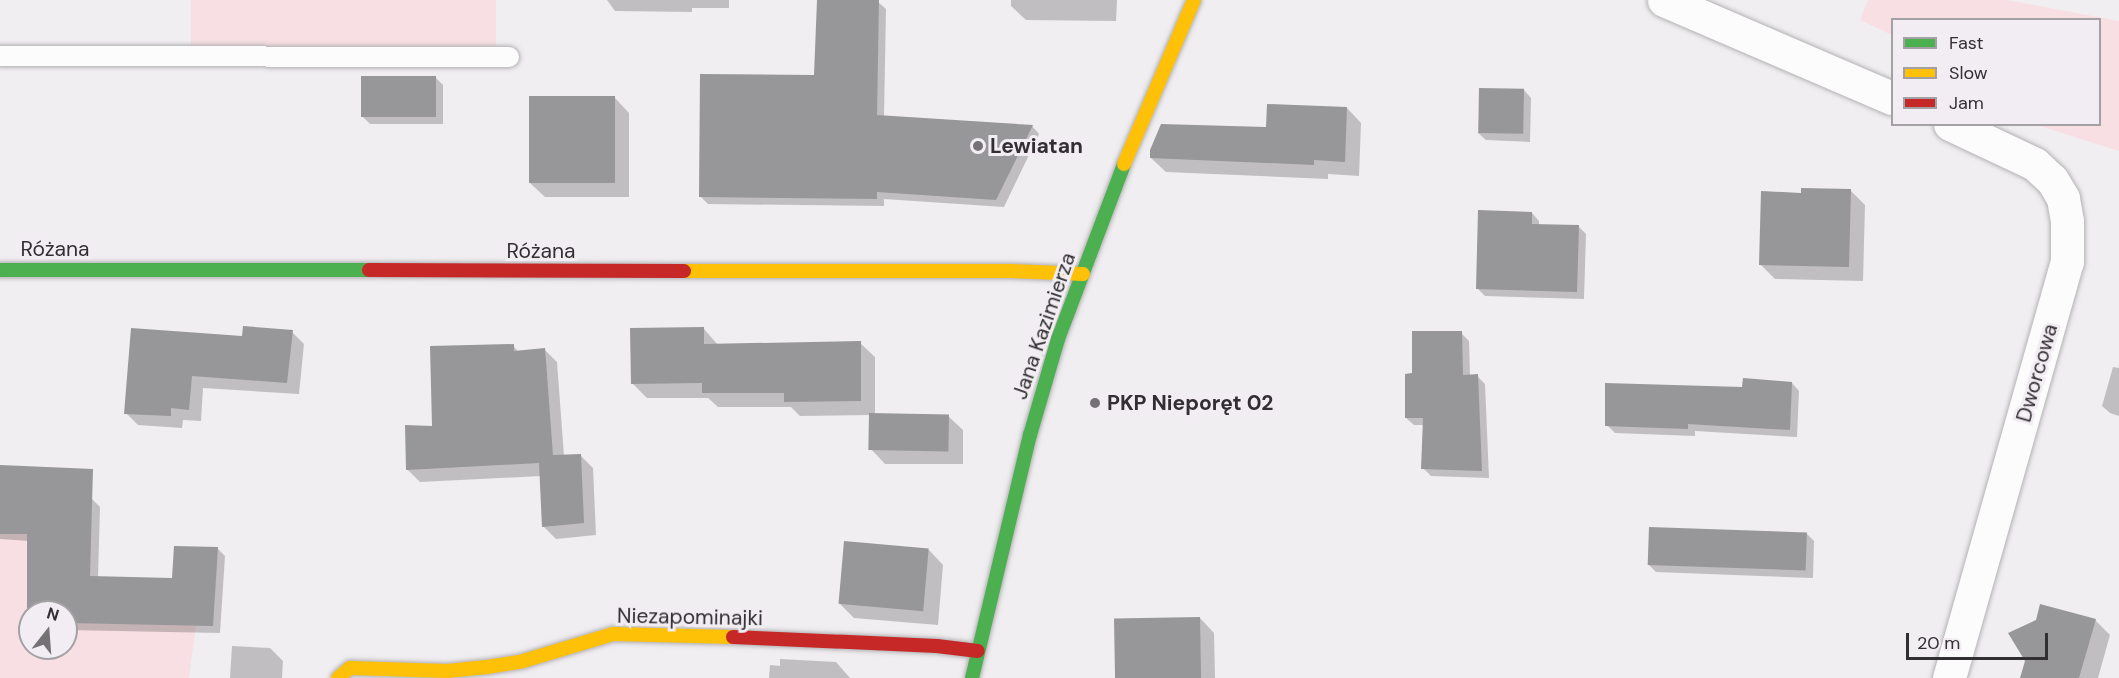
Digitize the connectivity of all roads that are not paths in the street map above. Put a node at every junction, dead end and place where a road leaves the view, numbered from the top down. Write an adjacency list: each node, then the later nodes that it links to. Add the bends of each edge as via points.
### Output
1 (1194, 0): 8 (street, Jana Kazimierza, via 1125,161)
2 (1664, 0): 5 (street)
3 (0, 56): 4 (lane)
4 (509, 57)
5 (1891, 97)
6 (1954, 126): 12 (street, Dworcowa, via 2035,164 2052,180 2063,198 2067,262)
7 (0, 270): 8 (street, Różana)
8 (1083, 274): 9 (street, Jana Kazimierza, via 1058,339 1030,435)
9 (978, 651): 10 (street, Niezapominajki, via 937,646 613,634 505,664 447,671 350,668); 11 (street, Jana Kazimierza)
10 (338, 678)
11 (972, 678)
12 (1949, 678)

